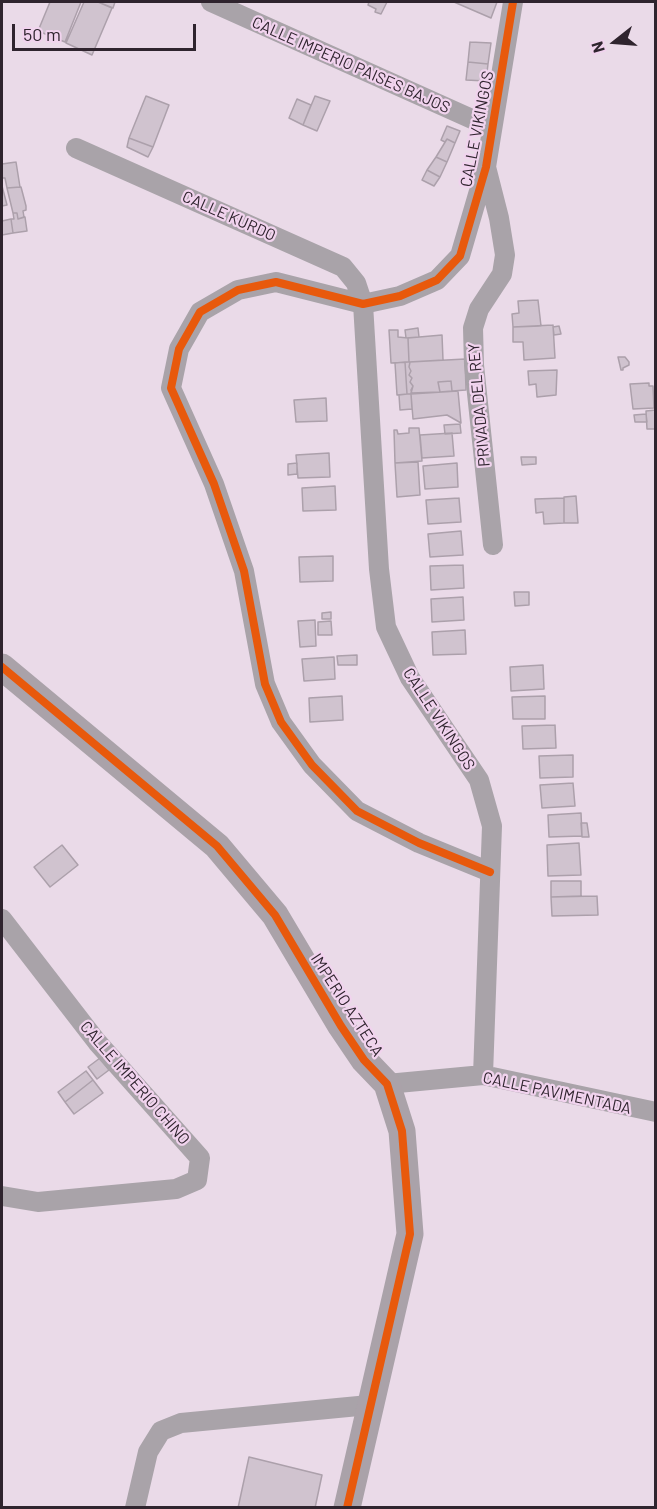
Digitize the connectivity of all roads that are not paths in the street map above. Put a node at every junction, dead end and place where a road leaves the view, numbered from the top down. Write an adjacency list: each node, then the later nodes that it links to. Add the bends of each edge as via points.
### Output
1 (211, 2): 3 (street, CALLE IMPERIO PAISES BAJOS)
2 (513, 2): 3 (street, CALLE VIKINGOS)
3 (492, 128): 5 (street, CALLE VIKINGOS)
4 (76, 148): 6 (street, CALLE KURDO, via 343,267 356,283)
5 (486, 167): 6 (street, CALLE VIKINGOS, via 460,256 437,280 400,296); 7 (street, PRIVADA DEL REY, via 505,255 502,273 478,309 473,328)
6 (363, 304): 9 (street, CALLE VIKINGOS, via 386,627 410,678 479,780 492,826); 9 (street, via 276,282 238,290 200,312 179,349 171,388 214,484 240,560 266,684 281,722 312,765 357,811 419,843)
7 (493, 545)
8 (2, 667): 12 (street, IMPERIO AZTECA, via 218,846 275,915 341,1026 364,1060)
9 (490, 872): 11 (street, CALLE VIKINGOS)
10 (2, 919): 14 (street, CALLE IMPERIO CHINO, via 97,1042 200,1158 197,1180 176,1190 38,1202)
11 (483, 1075): 12 (street, CALLE PAVIMENTADA); 13 (street, CALLE PAVIMENTADA)
12 (387, 1084): 15 (street, IMPERIO AZTECA, via 402,1131 410,1234)
13 (656, 1112)
14 (2, 1196)
15 (369, 1405): 16 (street, via 181,1423 161,1431 148,1452); 17 (street, IMPERIO AZTECA)
16 (135, 1508)
17 (347, 1508)

